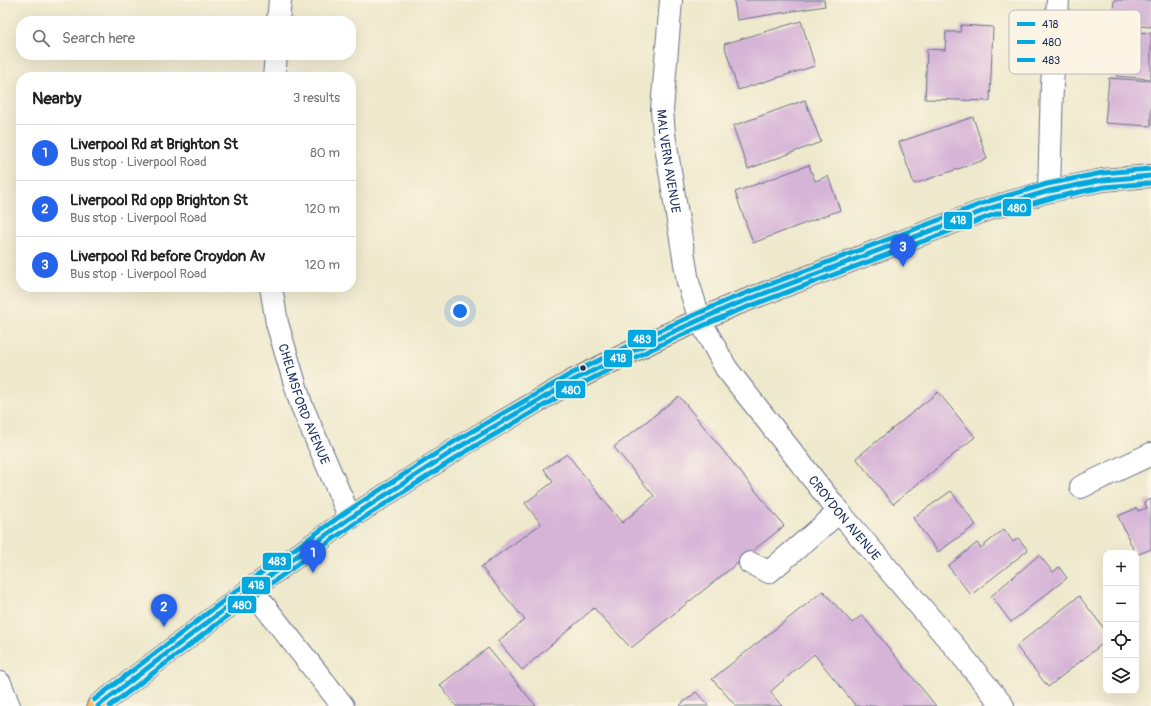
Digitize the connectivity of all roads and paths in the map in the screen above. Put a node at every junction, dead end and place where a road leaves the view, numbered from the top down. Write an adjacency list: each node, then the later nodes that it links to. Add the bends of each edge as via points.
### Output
1 (280, 0): 5 (street)
2 (671, 0): 12 (street, MALVERN AVENUE, via 663,98 664,134 688,282)
3 (1058, 0): 4 (street)
4 (1057, 10)
5 (278, 16)
6 (276, 60): 7 (street)
7 (274, 72)
8 (1053, 74): 10 (street)
9 (1151, 176): 10 (highway, via 1103,180)
10 (1049, 191): 12 (highway, via 991,208)
11 (272, 292): 16 (street, CHELMSFORD AVENUE, via 277,323 301,404)
12 (700, 320): 15 (street, CROYDON AVENUE, via 726,368); 16 (highway, via 574,380 461,446)
13 (1151, 454): 14 (street)
14 (1081, 487)
15 (839, 512): 17 (street, via 769,572); 23 (street, CROYDON AVENUE)
16 (350, 518): 18 (highway)
17 (750, 563)
18 (251, 589): 21 (highway); 22 (street)
19 (0, 682): 20 (street)
20 (10, 706)
21 (98, 706)
22 (343, 706)
23 (1003, 706)

